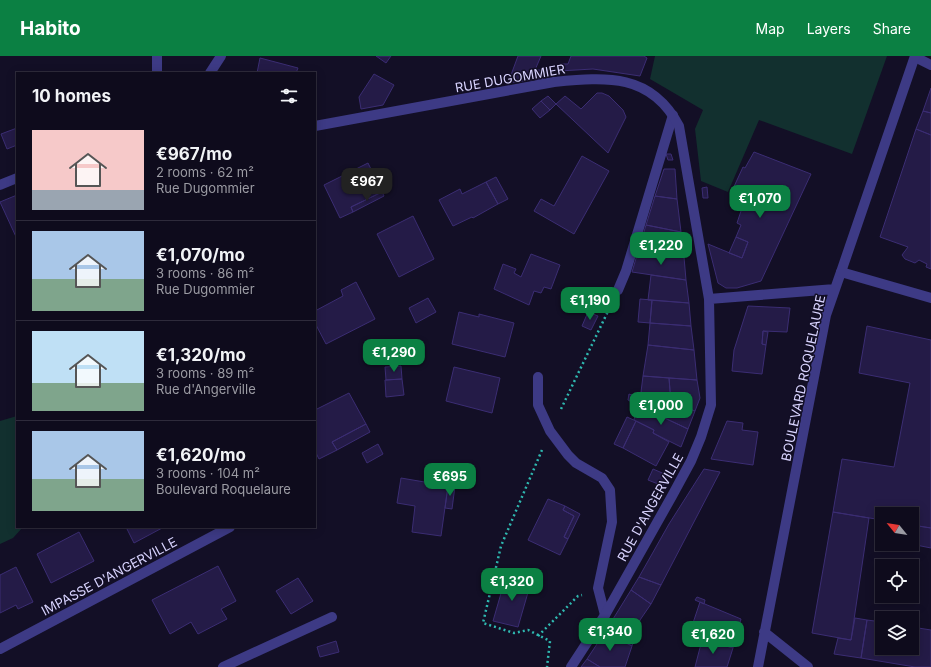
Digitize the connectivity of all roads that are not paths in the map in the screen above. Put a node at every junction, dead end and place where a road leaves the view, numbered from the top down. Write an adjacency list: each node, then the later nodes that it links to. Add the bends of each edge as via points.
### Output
1 (157, 56): 5 (street)
2 (221, 56): 6 (street)
3 (915, 56): 4 (street); 11 (street, BOULEVARD ROQUELAURE)
4 (931, 64)
5 (157, 72)
6 (211, 72)
7 (673, 115): 8 (street, RUE DUGOMMIER, via 664,103 639,85 592,78 554,82); 13 (street); 15 (street, RUE DUGOMMIER, via 679,126)
8 (316, 126)
9 (16, 178): 10 (street)
10 (0, 185)
11 (841, 272): 12 (street, BOULEVARD ROQUELAURE); 14 (street)
12 (835, 289): 15 (street); 20 (street, BOULEVARD ROQUELAURE, via 826,315)
13 (618, 290)
14 (931, 298)
15 (710, 299): 18 (street, RUE D'ANGERVILLE, via 711,406 691,460)
16 (538, 377): 18 (street, via 538,405 550,431 568,456 602,478 610,490 612,522 598,588)
17 (228, 528): 21 (street, IMPASSE D'ANGERVILLE)
18 (605, 615): 23 (street, RUE D'ANGERVILLE)
19 (332, 617): 22 (street)
20 (764, 632): 24 (street, BOULEVARD ROQUELAURE); 25 (street)
21 (0, 649)
22 (223, 667)
23 (571, 667)
24 (758, 667)
25 (808, 667)

